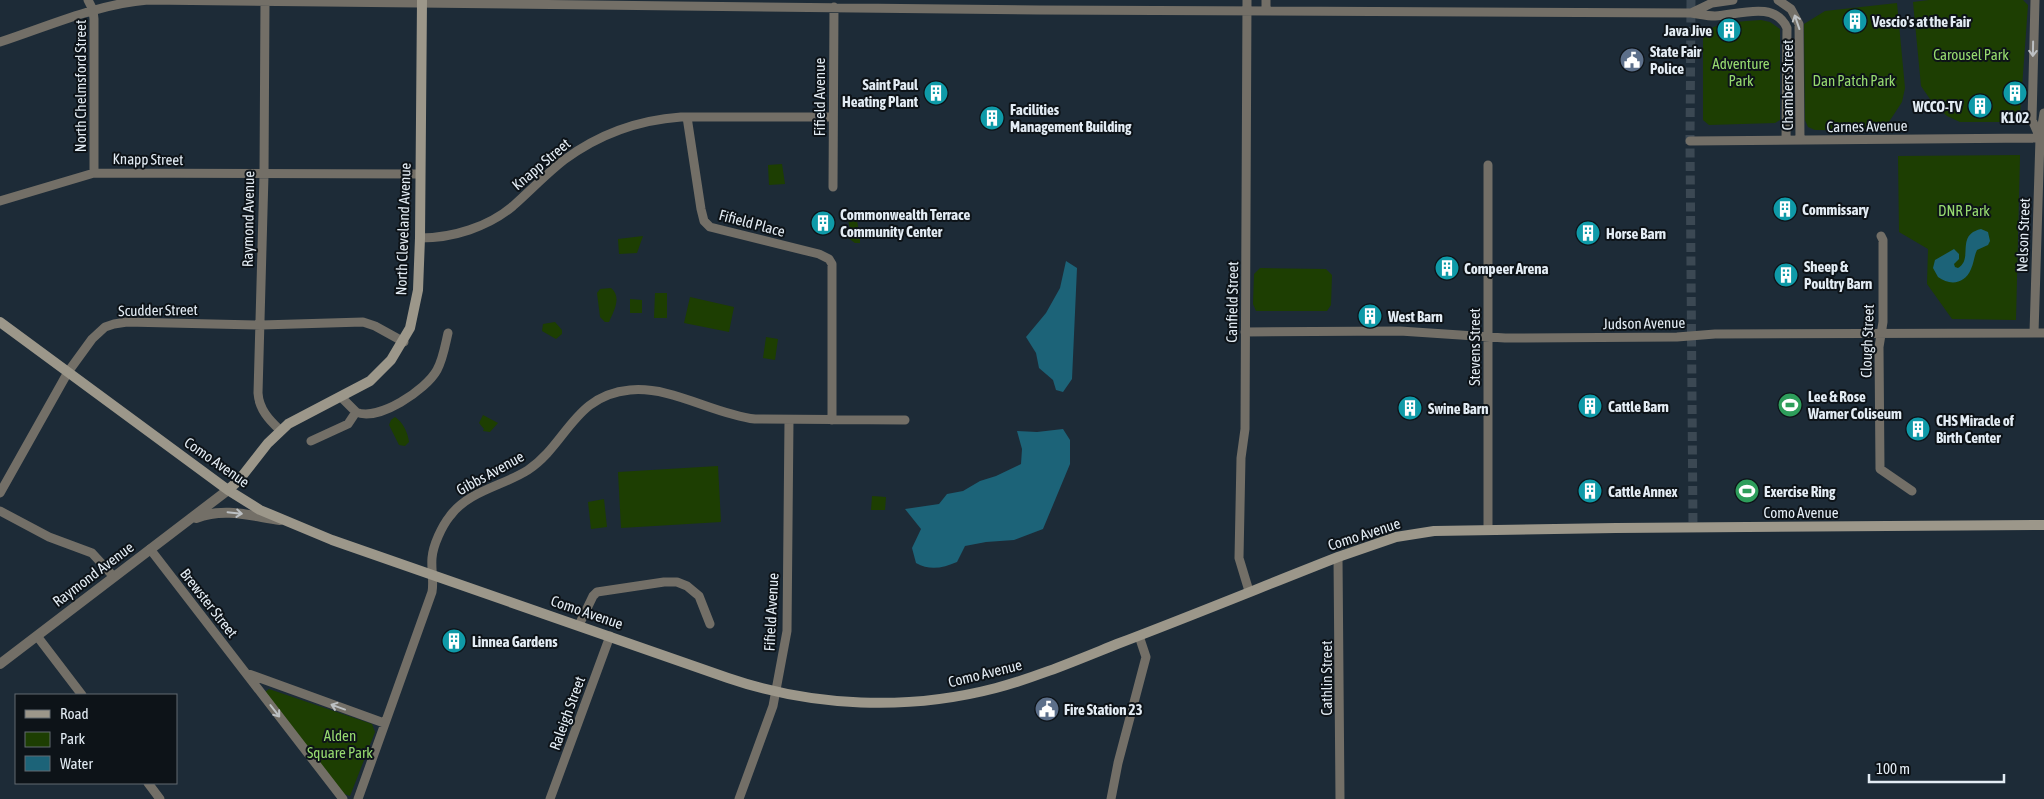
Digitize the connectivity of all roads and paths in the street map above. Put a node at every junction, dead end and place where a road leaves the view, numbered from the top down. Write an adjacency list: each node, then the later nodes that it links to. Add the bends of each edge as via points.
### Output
1 (88, 0): 13 (street, North Chelmsford Street)
2 (1247, 0): 14 (street, Canfield Street)
3 (1266, 0): 15 (street)
4 (1733, 0): 16 (street, via 1712,2)
5 (2035, 0): 21 (street, Nelson Street, one-way to 21, via 2032,120)
6 (264, 1): 7 (street); 13 (street, via 148,0 123,2); 28 (street, Raymond Avenue)
7 (422, 2): 9 (street); 27 (main road, North Cleveland Avenue)
8 (1782, 2): 23 (street, Chambers Street, one-way to 8, via 1800,34 1796,18)
9 (605, 3): 10 (street)
10 (727, 3): 12 (street)
11 (1003, 5): 12 (street); 14 (street)
12 (834, 7): 20 (street, Fifield Avenue)
13 (93, 10): 17 (street); 26 (street, North Chelmsford Street)
14 (1247, 11): 15 (street); 35 (street, Canfield Street)
15 (1266, 11): 16 (street)
16 (1691, 13): 22 (street, Chambers Street, via 1714,16 1764,10 1785,22 1788,35)
17 (0, 42)
18 (2044, 114): 21 (street, Nelson Street)
19 (687, 117): 20 (street, Knapp Street); 32 (street, Knapp Street, via 647,121 603,136 564,160 512,207 495,218 462,232); 46 (street, Fifield Place, via 704,221 710,227 819,254 829,259 833,267)
20 (833, 117): 29 (street, Fifield Avenue)
21 (2042, 138): 23 (street, Carnes Avenue); 36 (street, Nelson Street)
22 (1786, 140): 23 (street, Carnes Avenue); 24 (street, Carnes Avenue)
23 (1800, 140)
24 (1690, 141)
25 (1488, 165): 40 (street, Stevens Street)
26 (94, 173): 28 (street, Knapp Street); 30 (street, Knapp Street)
27 (420, 174): 28 (street, Knapp Street); 32 (main road, North Cleveland Avenue)
28 (264, 175): 34 (street, Raymond Avenue)
29 (834, 187)
30 (0, 202)
31 (1881, 236): 38 (street, Clough Street)
32 (420, 238): 41 (main road, North Cleveland Avenue, via 416,308)
33 (0, 322): 42 (main road, Como Avenue)
34 (261, 324): 41 (street, Scudder Street, via 363,322); 42 (street, Scudder Street, via 114,324 97,333); 48 (street, Raymond Avenue, via 258,399 270,421)
35 (1245, 332): 40 (street, Judson Avenue, via 1400,332); 62 (street, Canfield Street, via 1245,429 1240,458 1239,558)
36 (2034, 332): 38 (street, Judson Avenue); 39 (street, Judson Avenue)
37 (448, 333): 44 (street, via 440,364 425,384 377,413 363,415)
38 (1881, 333): 40 (street, Judson Avenue); 51 (street, Clough Street, via 1880,469)
39 (2044, 333)
40 (1487, 337): 57 (street, Stevens Street)
41 (404, 342): 43 (main road, North Cleveland Avenue, via 370,381)
42 (68, 372): 50 (main road, Como Avenue); 52 (street, Scudder Street)
43 (341, 397): 44 (street); 48 (main road, North Cleveland Avenue)
44 (356, 412): 49 (street, via 348,424)
45 (789, 420): 46 (street, Gibbs Avenue); 60 (street, Gibbs Avenue, via 735,416 652,391 630,390 606,396 578,414 552,448 533,466 456,509 446,522 432,556); 70 (street, Fifield Avenue, via 787,631)
46 (832, 420): 47 (street, Gibbs Avenue)
47 (905, 420)
48 (280, 430): 50 (main road, North Cleveland Avenue)
49 (311, 441)
50 (228, 490): 54 (street, Raymond Avenue); 55 (main road, Como Avenue)
51 (1912, 491)
52 (0, 493)
53 (0, 511): 61 (street, via 54,540 92,553)
54 (188, 520): 55 (street, one-way to 55, via 210,513 231,512); 58 (street, Raymond Avenue)
55 (284, 521): 60 (main road, Como Avenue)
56 (2044, 526): 57 (main road, Como Avenue)
57 (1488, 530): 59 (main road, Como Avenue, via 1417,533)
58 (150, 549): 61 (street, Raymond Avenue); 69 (street, Brewster Street)
59 (1338, 557): 62 (main road, Como Avenue); 80 (street, Cathlin Street)
60 (432, 574): 64 (main road, Como Avenue); 72 (street, Gibbs Avenue, via 432,592)
61 (114, 577): 65 (street, Raymond Avenue)
62 (1249, 591): 67 (main road, Como Avenue)
63 (710, 624): 64 (street, via 696,592 668,581 597,592)
64 (580, 625): 66 (main road, Como Avenue)
65 (37, 636): 68 (street, Raymond Avenue); 71 (street)
66 (610, 636): 70 (main road, Como Avenue); 77 (street, Raleigh Street)
67 (1139, 636): 70 (main road, Como Avenue, via 1019,682 962,696 873,703 823,700); 79 (street, via 1146,657)
68 (0, 664)
69 (246, 673): 72 (street, one-way to 69); 75 (street, Brewster Street, one-way to 75)
70 (776, 692): 78 (street, Fifield Avenue)
71 (81, 694)
72 (384, 723): 76 (street, Gibbs Avenue)
73 (149, 784): 74 (street)
74 (160, 799)
75 (343, 799)
76 (358, 799)
77 (550, 799)
78 (739, 799)
79 (1111, 799)
80 (1340, 799)

